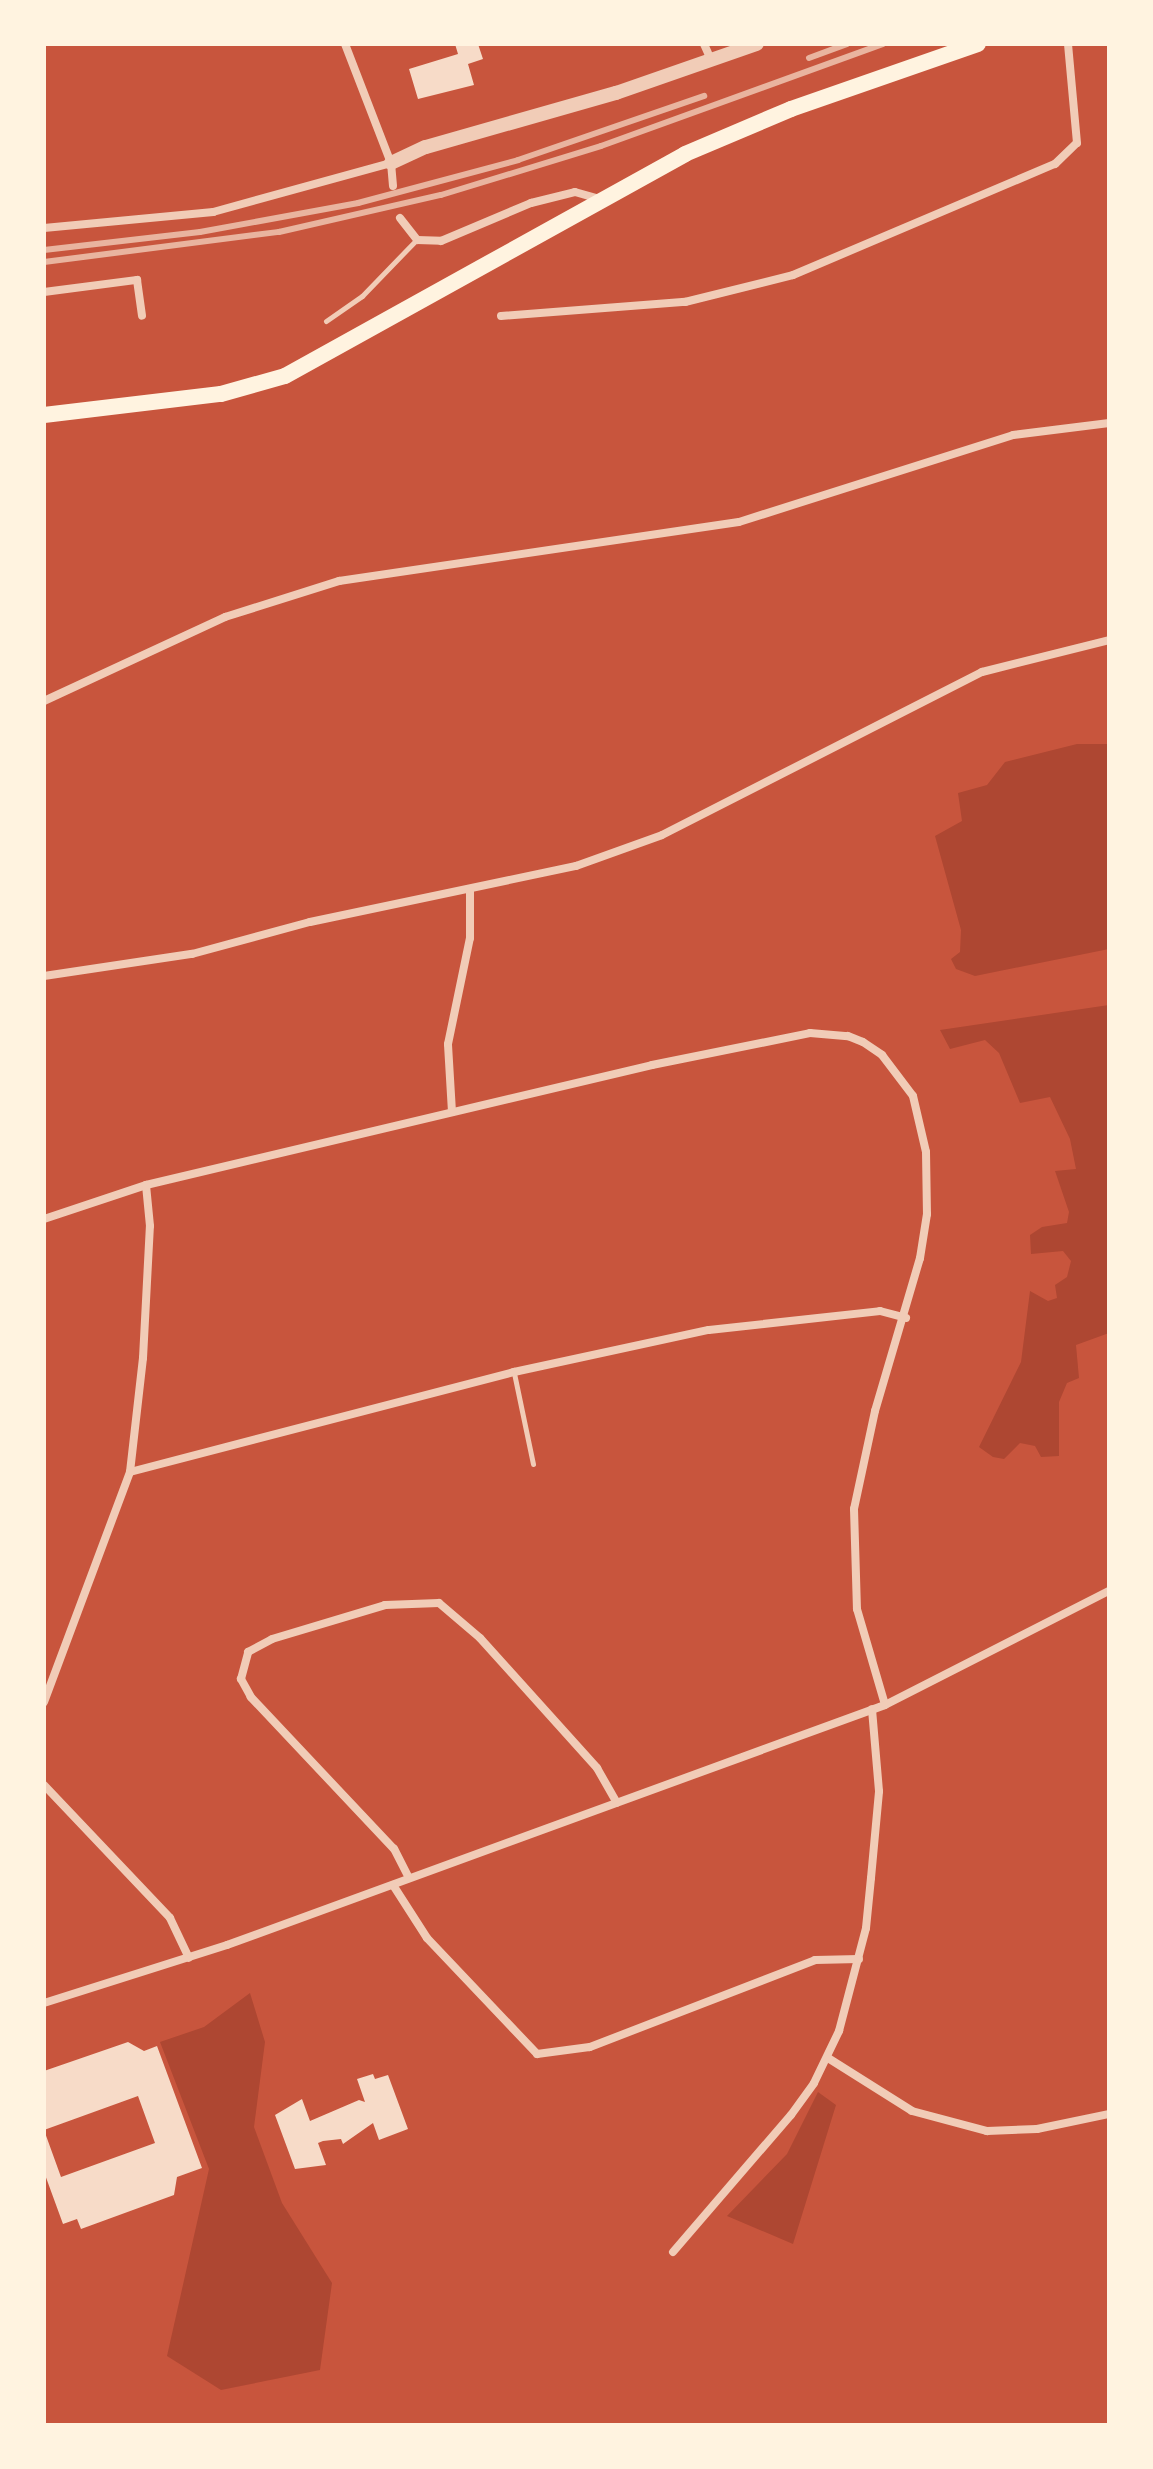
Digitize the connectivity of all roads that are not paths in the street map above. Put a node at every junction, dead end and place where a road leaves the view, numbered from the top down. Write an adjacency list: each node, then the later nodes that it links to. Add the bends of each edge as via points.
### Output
1 (345, 44): 7 (street)
2 (704, 44): 6 (street)
3 (757, 44): 6 (street)
4 (978, 44): 9 (main road, via 763,121)
5 (1068, 44): 15 (street, via 1077,143 1055,164 793,275 685,302)
6 (711, 60): 7 (street, via 426,147)
7 (391, 163): 8 (street); 11 (street, via 213,212)
8 (393, 186)
9 (599, 199): 12 (street, via 575,192 531,203 458,237); 17 (main road, via 285,376 221,394)
10 (400, 218): 12 (street)
11 (44, 228)
12 (417, 240): 16 (lane, via 362,296)
13 (44, 292): 14 (street, via 137,280)
14 (142, 316)
15 (501, 316)
16 (326, 321)
17 (44, 415)
18 (1109, 423): 20 (street, via 1013,435 739,522 339,581 225,617)
19 (1109, 640): 21 (street, via 982,672 662,835 576,866)
20 (44, 701)
21 (470, 890): 22 (street, via 310,922 192,954); 23 (street, via 470,938 448,1044)
22 (44, 976)
23 (452, 1112): 24 (street); 26 (street, via 810,1033 848,1036 882,1055 913,1096 926,1152 927,1214)
24 (146, 1185): 25 (street); 29 (street, via 150,1226 143,1358)
25 (44, 1219)
26 (906, 1318): 27 (street, via 880,1311 748,1324); 32 (street, via 875,1411 854,1509 857,1609)
27 (514, 1372): 28 (lane); 29 (street)
28 (533, 1464)
29 (130, 1472): 31 (street)
30 (1109, 1591): 32 (street)
31 (44, 1702)
32 (885, 1705): 33 (street)
33 (872, 1709): 35 (street); 39 (street, via 879,1791)
34 (44, 1785): 38 (street, via 170,1918)
35 (617, 1803): 36 (street); 36 (street, via 597,1768 480,1638 439,1603 385,1605 272,1639 248,1652 241,1679 251,1697 394,1849)
36 (409, 1878): 37 (street)
37 (393, 1885): 38 (street); 39 (street, via 427,1938 537,2054 590,2047 815,1960)
38 (189, 1958): 40 (street)
39 (859, 1959): 41 (street)
40 (44, 2003)
41 (828, 2058): 42 (street, via 912,2111 987,2131 1037,2129); 43 (street, via 791,2115)
42 (1109, 2114)
43 (673, 2252)

